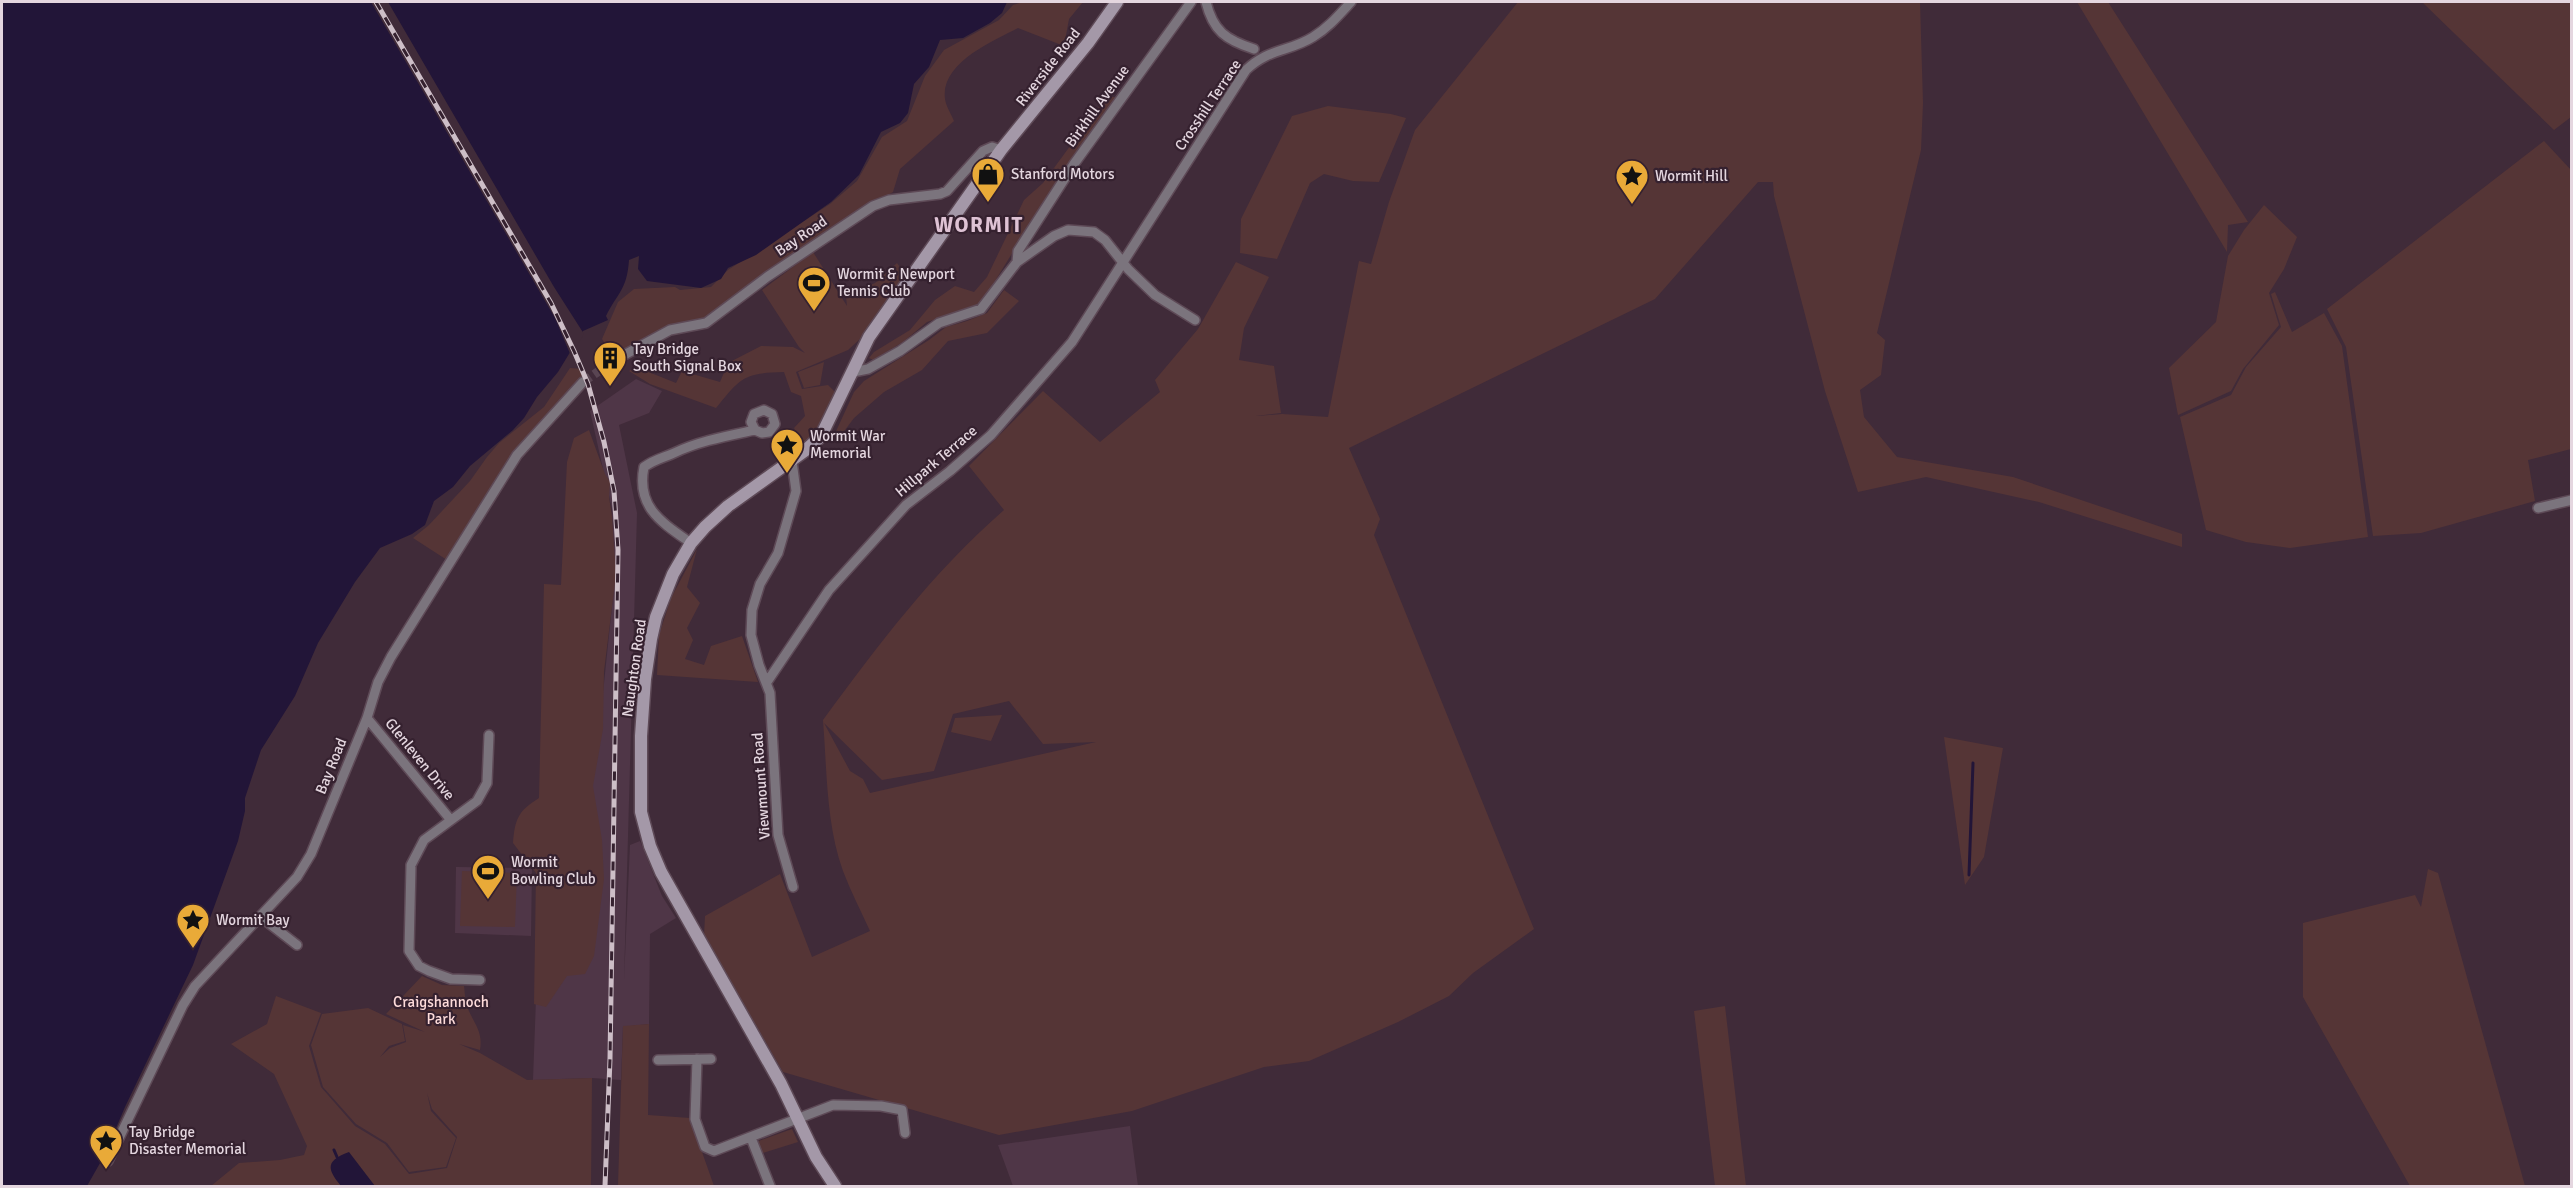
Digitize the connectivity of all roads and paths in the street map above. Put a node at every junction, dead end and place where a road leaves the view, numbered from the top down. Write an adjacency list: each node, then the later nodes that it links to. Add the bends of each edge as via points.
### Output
1 (1117, 2): 6 (main road, Riverside Road)
2 (1191, 2): 7 (street, Birkhill Avenue, via 1074,164 1018,251)
3 (1206, 2): 5 (street, via 1220,33)
4 (1351, 2): 8 (street, Crosshill Terrace, via 1312,38 1268,54 1246,70)
5 (1254, 49)
6 (1001, 150): 10 (street, Bay Road, via 992,147 983,151 940,194 889,200 873,206 706,323 670,330); 11 (main road, Naughton Road, via 869,337)
7 (1017, 262): 8 (street, via 1054,236 1068,230 1084,230 1105,240); 11 (street, via 981,309 939,323 868,369)
8 (1123, 263): 9 (street, via 1155,295); 18 (street, Hillpark Terrace, via 1052,366 991,435 906,505 829,590)
9 (1195, 320)
10 (615, 360)
11 (856, 366): 14 (main road, Naughton Road, via 821,436)
12 (583, 382): 19 (street, Bay Road, via 517,455 391,657)
13 (755, 430): 17 (street, via 688,445 644,466 641,484 646,502 661,522)
14 (792, 461): 17 (main road, Naughton Road, via 728,506); 18 (street, Viewmount Road, via 796,491 778,552 760,584 752,609 751,635)
15 (2571, 500): 16 (street)
16 (2538, 508)
17 (691, 543): 29 (main road, Naughton Road, via 663,596 651,639 643,698 641,812 661,872)
18 (766, 682): 22 (street, Viewmount Road, via 771,703 778,836)
19 (367, 718): 21 (street, Glenleven Drive); 23 (street, Bay Road, via 311,854 297,877)
20 (489, 735): 21 (street, via 487,783 477,801)
21 (450, 819): 25 (street, via 424,840 411,865 409,951 418,966 429,971 451,979)
22 (793, 887)
23 (261, 917): 24 (street); 32 (street, Bay Road, via 195,986 183,1005)
24 (297, 945)
25 (480, 980)
26 (697, 1059): 27 (street); 28 (street); 31 (street, via 695,1119 705,1147 714,1151)
27 (711, 1059)
28 (658, 1060)
29 (801, 1124): 30 (street, via 833,1105 881,1106 902,1110); 31 (street); 34 (main road, Naughton Road, via 816,1157)
30 (905, 1133)
31 (751, 1138): 33 (street)
32 (108, 1161)
33 (771, 1186)
34 (836, 1186)

